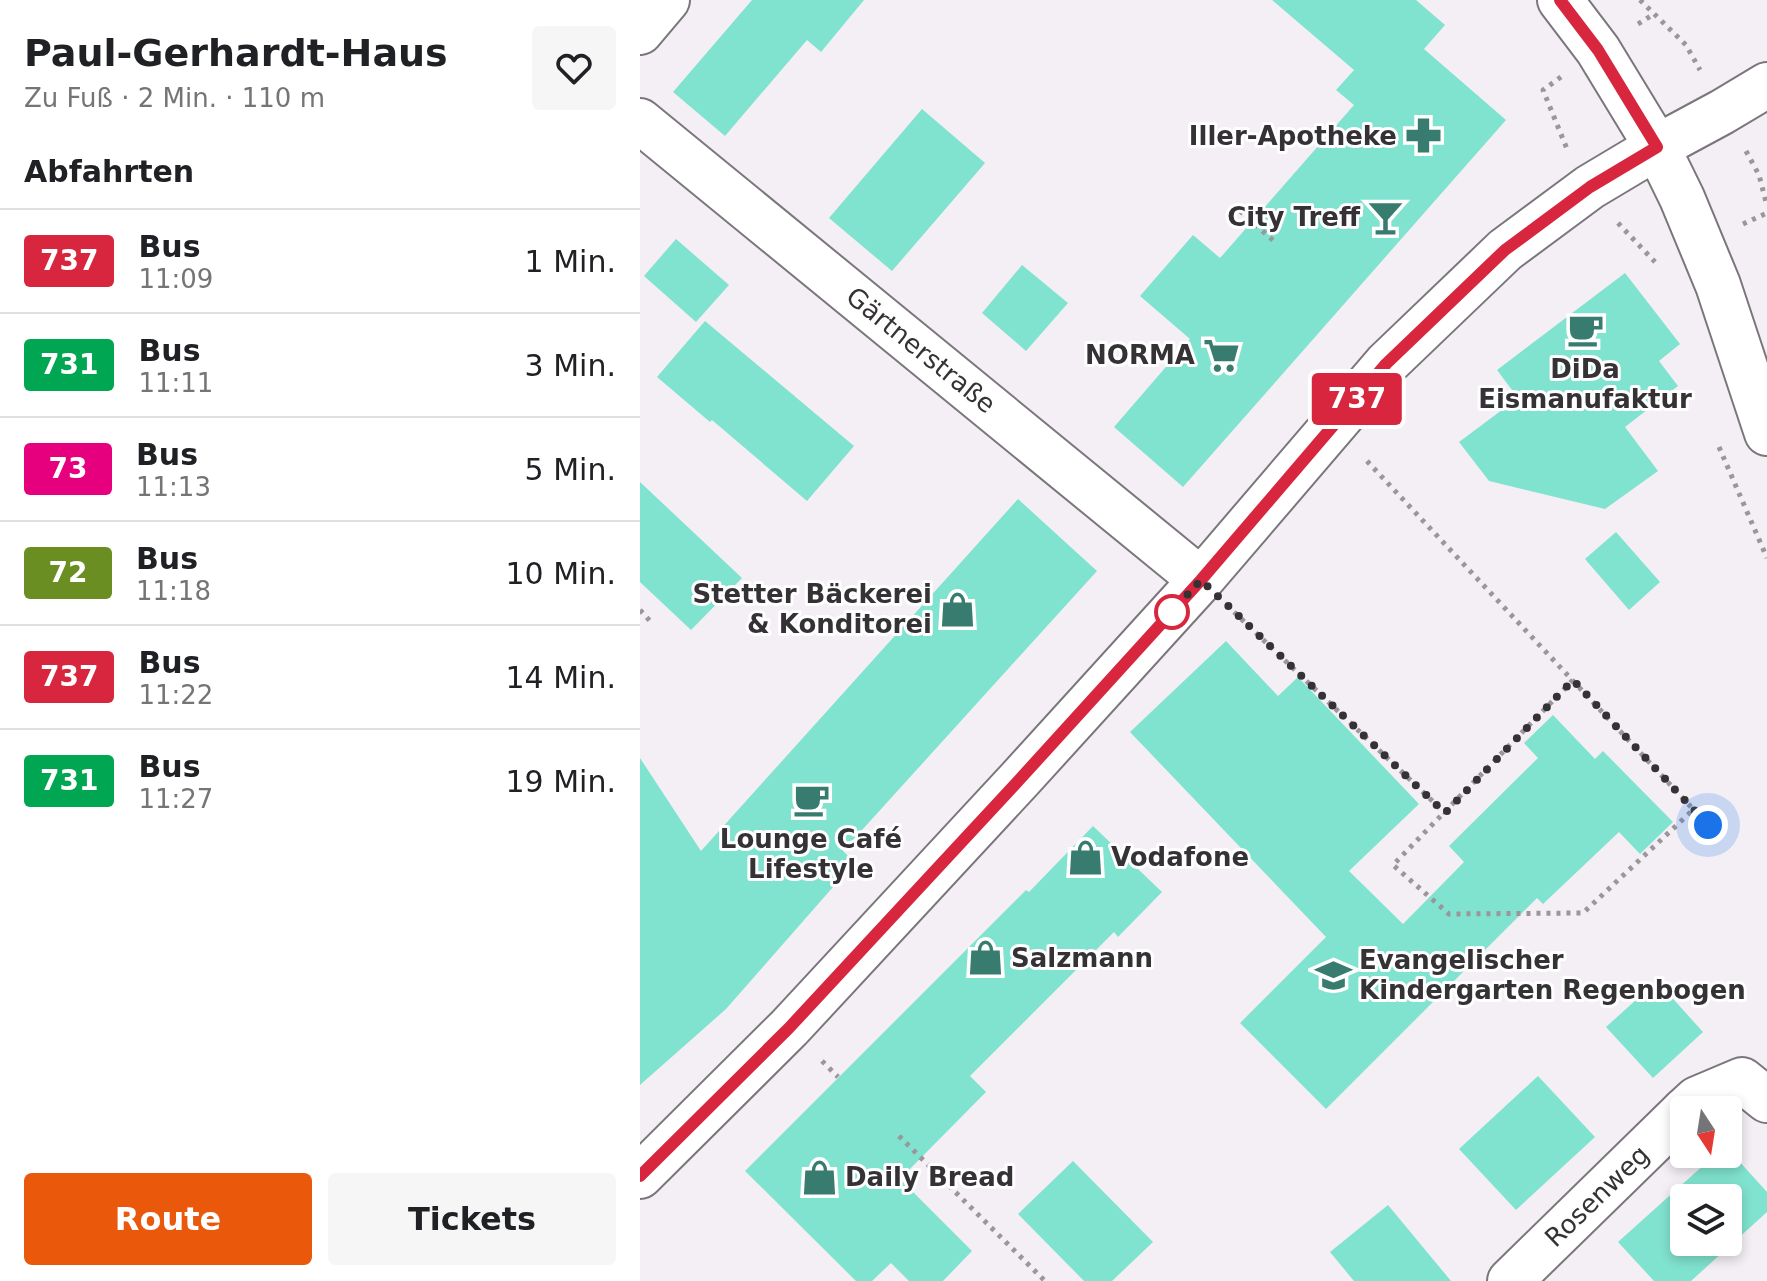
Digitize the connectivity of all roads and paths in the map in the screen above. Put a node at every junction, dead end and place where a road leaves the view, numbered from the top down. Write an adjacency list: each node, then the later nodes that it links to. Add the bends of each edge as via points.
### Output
1 (667, 0): 3 (street)
2 (1560, 0): 6 (street, via 1598,50)
3 (640, 32)
4 (1767, 85): 6 (street)
5 (640, 121): 11 (street, Gärtnerstraße)
6 (1657, 147): 9 (street, via 1590,187 1505,250 1386,364); 10 (street, via 1713,271)
7 (1240, 211): 8 (path)
8 (1276, 243)
9 (1334, 425): 11 (street); 14 (path)
10 (1767, 433)
11 (1201, 580): 16 (path); 22 (street, via 789,1028)
12 (640, 610): 13 (path)
13 (650, 621)
14 (1573, 680): 15 (path); 16 (path)
15 (1694, 809): 16 (path, via 1583,913 1449,914 1393,865); 17 (path)
16 (1445, 813)
17 (1708, 825)
18 (1704, 1096): 19 (street, Rosenweg, via 1742,1080)
19 (1767, 1100)
20 (1670, 1124): 24 (street, Rosenweg)
21 (899, 1136): 23 (path)
22 (640, 1176)
23 (1045, 1281)
24 (1510, 1281)

